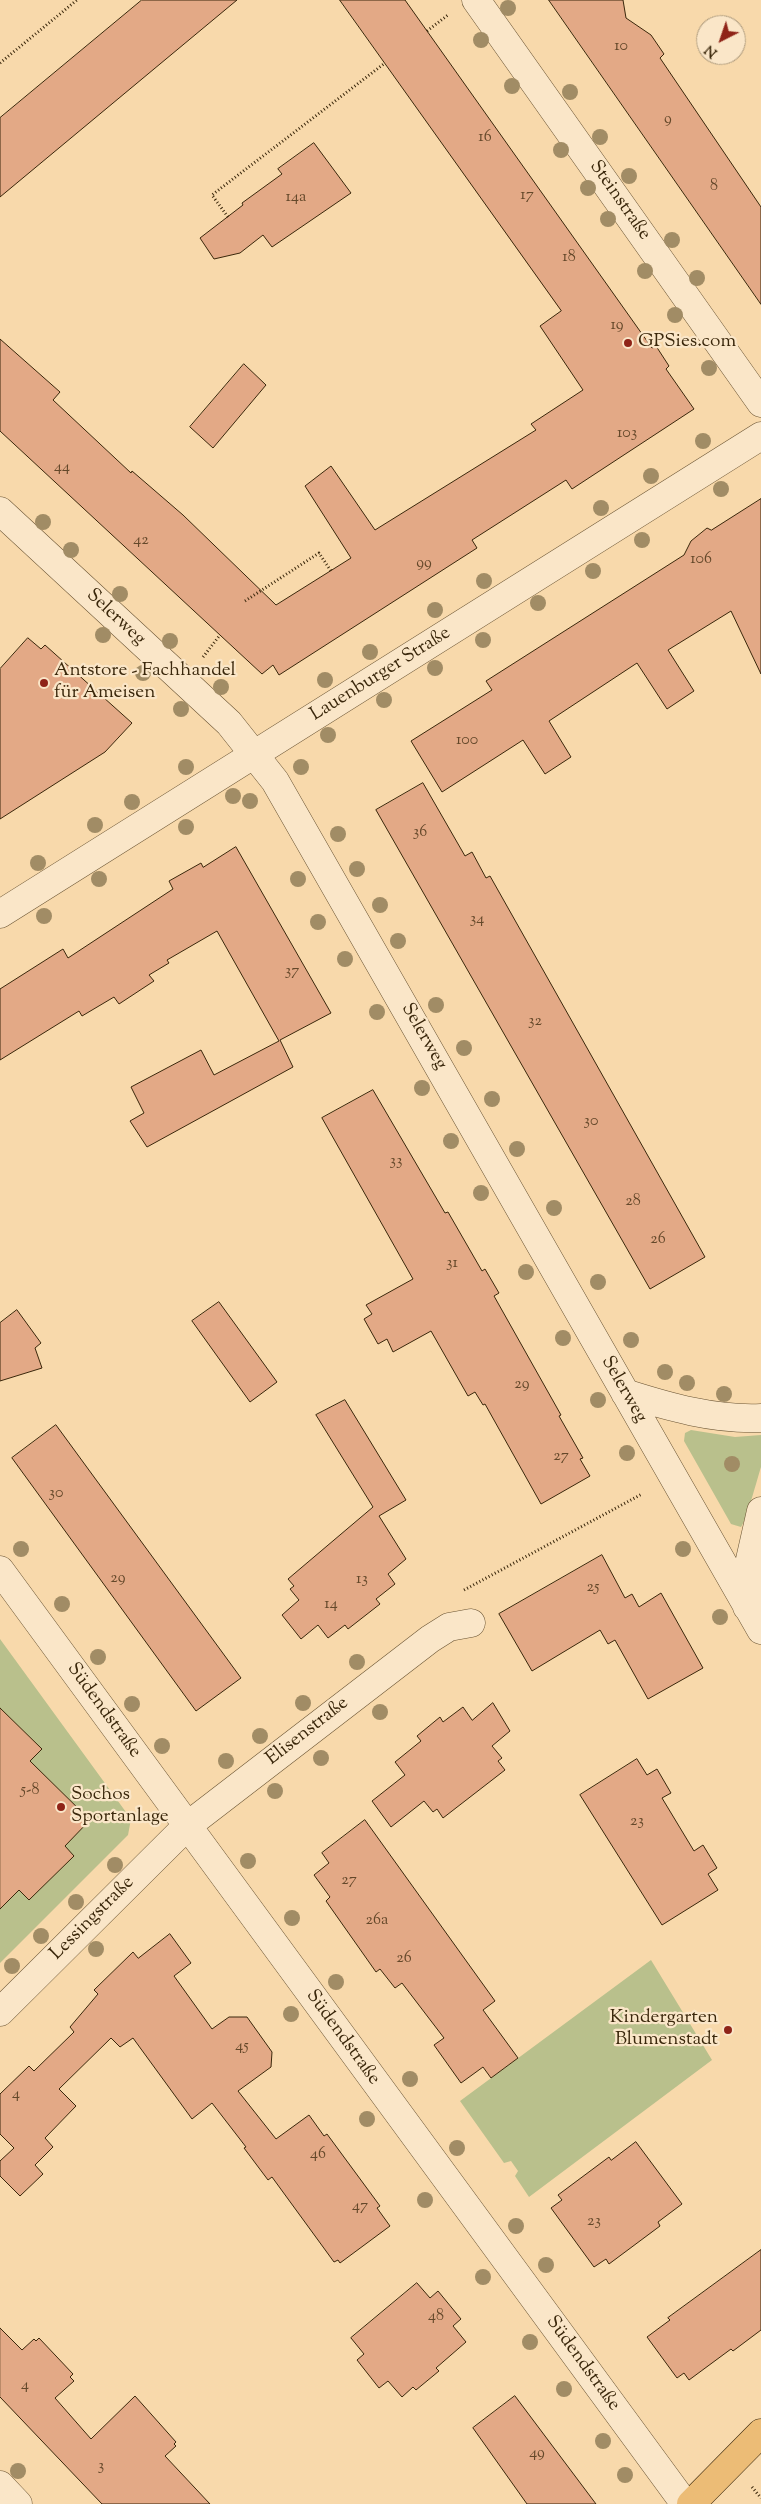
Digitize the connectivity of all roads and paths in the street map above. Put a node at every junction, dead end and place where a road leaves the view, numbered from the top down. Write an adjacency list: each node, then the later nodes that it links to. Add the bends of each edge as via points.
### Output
1 (77, 0): 5 (path)
2 (476, 0): 8 (street, Steinstraße)
3 (448, 15): 4 (path)
4 (427, 31)
5 (0, 62)
6 (385, 63): 7 (path, via 212,195)
7 (228, 217)
8 (761, 402)
9 (761, 436): 15 (street, Lauenburger Straße)
10 (0, 511): 15 (street, Selerweg, via 229,723)
11 (331, 571): 12 (path, via 319,553)
12 (245, 601)
13 (220, 635): 14 (path)
14 (203, 657)
15 (256, 754): 16 (street, Lauenburger Straße); 17 (street, Selerweg, via 312,844)
16 (0, 914)
17 (625, 1393): 18 (street, via 688,1410); 23 (street, Selerweg)
18 (761, 1418)
19 (642, 1494): 22 (path)
20 (761, 1511): 23 (street, via 749,1564)
21 (0, 1570): 26 (street, Südendstraße)
22 (466, 1589)
23 (747, 1607): 25 (street, Selerweg)
24 (470, 1623): 26 (street, Elisenstraße, via 449,1627 430,1639)
25 (761, 1630)
26 (187, 1826): 27 (street, Lessingstraße); 31 (street, Südendstraße)
27 (0, 2012)
28 (761, 2433): 32 (main road)
29 (0, 2485): 30 (street)
30 (18, 2504)
31 (685, 2504)
32 (691, 2504)

